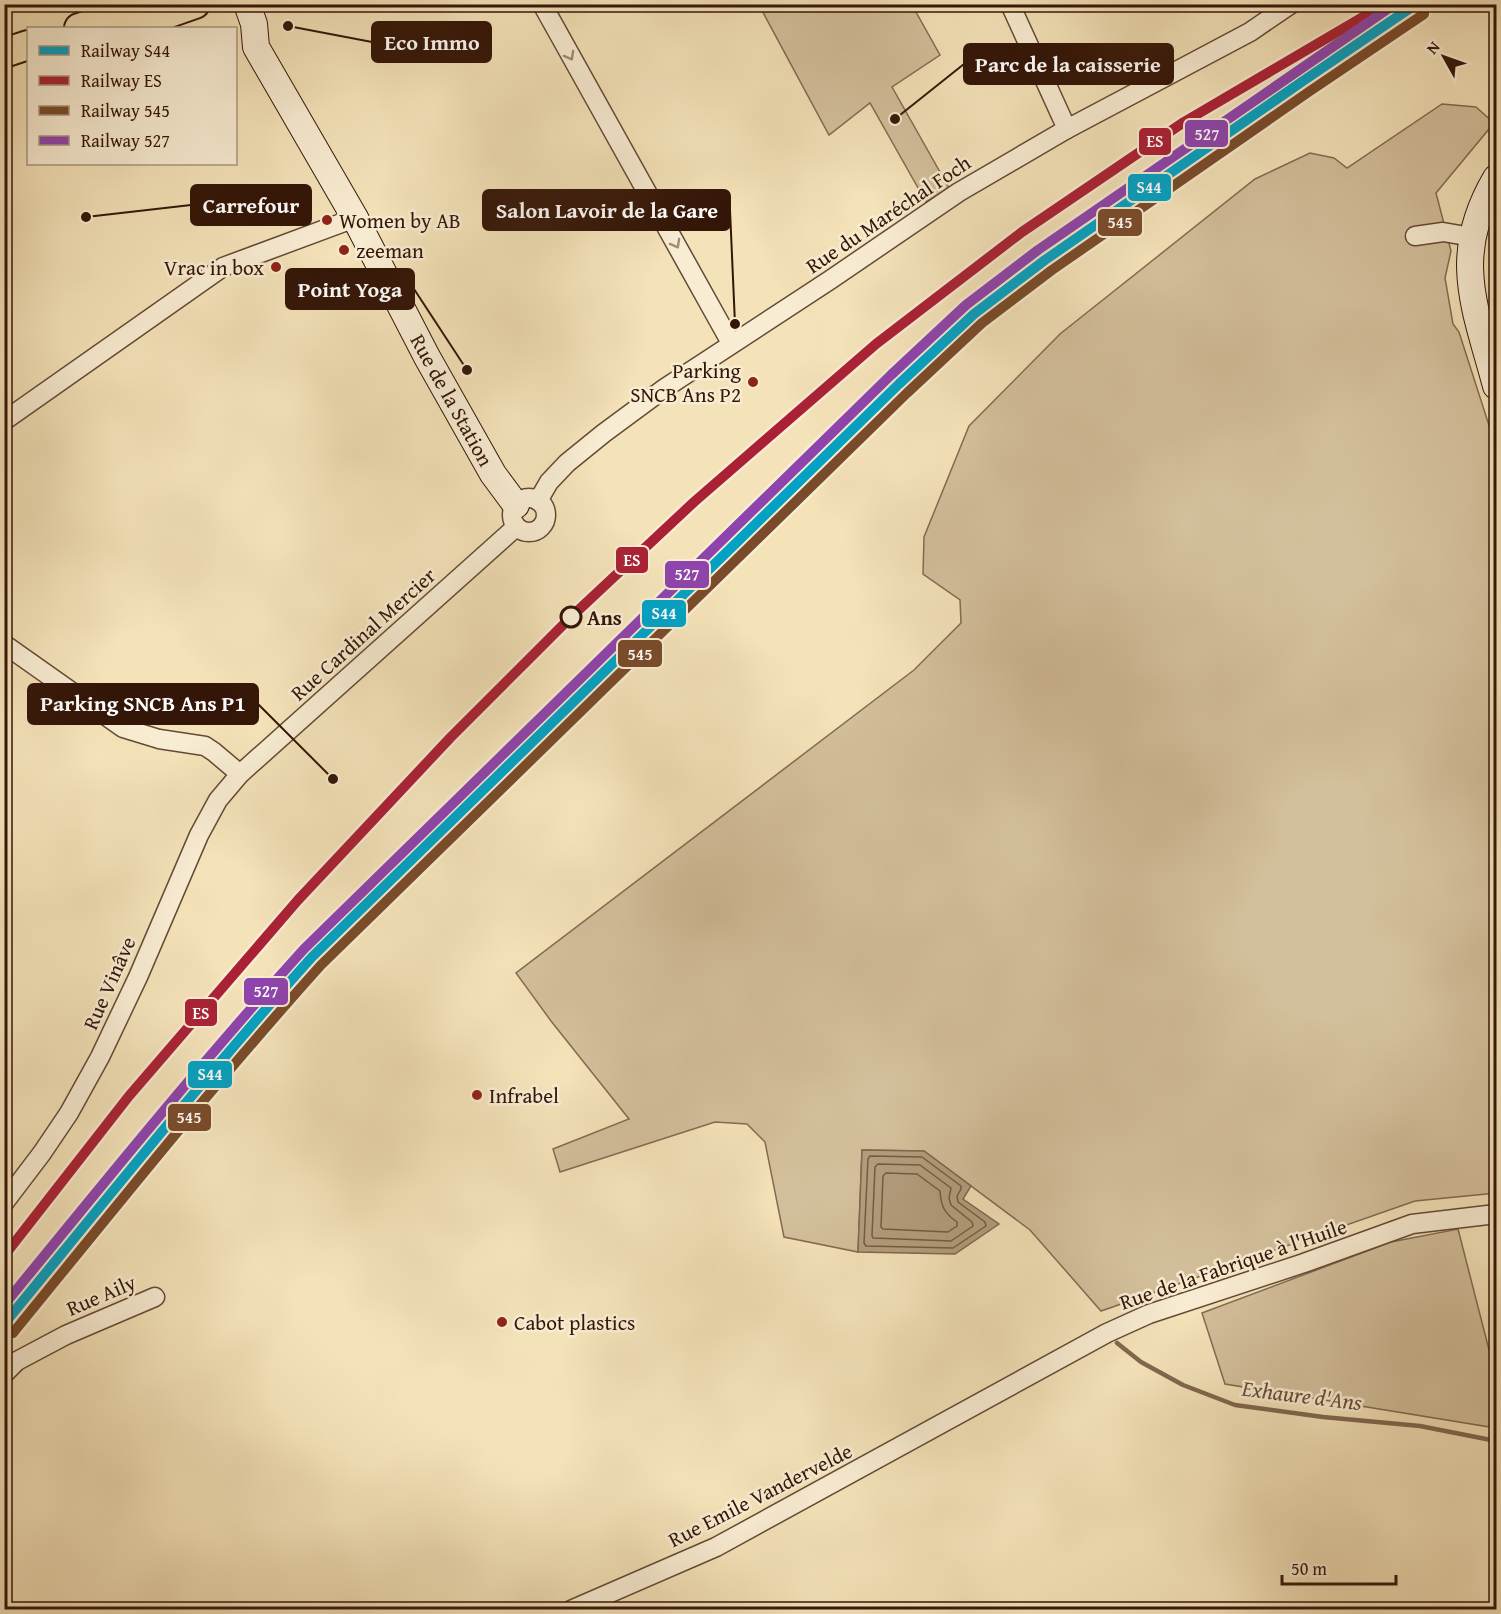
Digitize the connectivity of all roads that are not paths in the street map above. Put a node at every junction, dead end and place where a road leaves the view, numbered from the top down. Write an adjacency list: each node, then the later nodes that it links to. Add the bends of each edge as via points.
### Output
1 (152, 4): 7 (main road)
2 (195, 4): 8 (main road)
3 (247, 4): 15 (street, Rue de la Station, via 256,47)
4 (542, 4): 18 (street, one-way to 18)
5 (1010, 4): 13 (street)
6 (1291, 4): 13 (street, Rue du Maréchal Foch, via 1250,32)
7 (82, 27)
8 (127, 27)
9 (27, 45): 10 (main road)
10 (4, 53)
11 (27, 60): 12 (main road)
12 (4, 68)
13 (1067, 129): 18 (street, Rue du Maréchal Foch, via 959,192)
14 (1497, 178): 17 (street)
15 (355, 218): 20 (street, via 224,267); 21 (street, Rue de la Station, via 493,474)
16 (1415, 236): 17 (street, via 1443,232)
17 (1472, 237): 19 (street, via 1473,299)
18 (731, 344): 21 (street, Rue du Maréchal Foch, via 665,388 567,463)
19 (1497, 386)
20 (4, 421)
21 (524, 511): 23 (street, Rue Cardinal Mercier)
22 (4, 644): 23 (street, via 123,728 159,739 205,746)
23 (240, 774): 24 (street, Rue Vinâve, via 218,800 199,835 100,1058 69,1113)
24 (4, 1203)
25 (1497, 1214): 28 (street, Rue de la Fabrique à l'Huile, via 1412,1224 1149,1314)
26 (155, 1297): 27 (street, Rue Aily, via 66,1335 17,1361)
27 (4, 1374)
28 (966, 1411): 29 (street, Rue Emile Vandervelde, via 716,1547)
29 (571, 1610)

